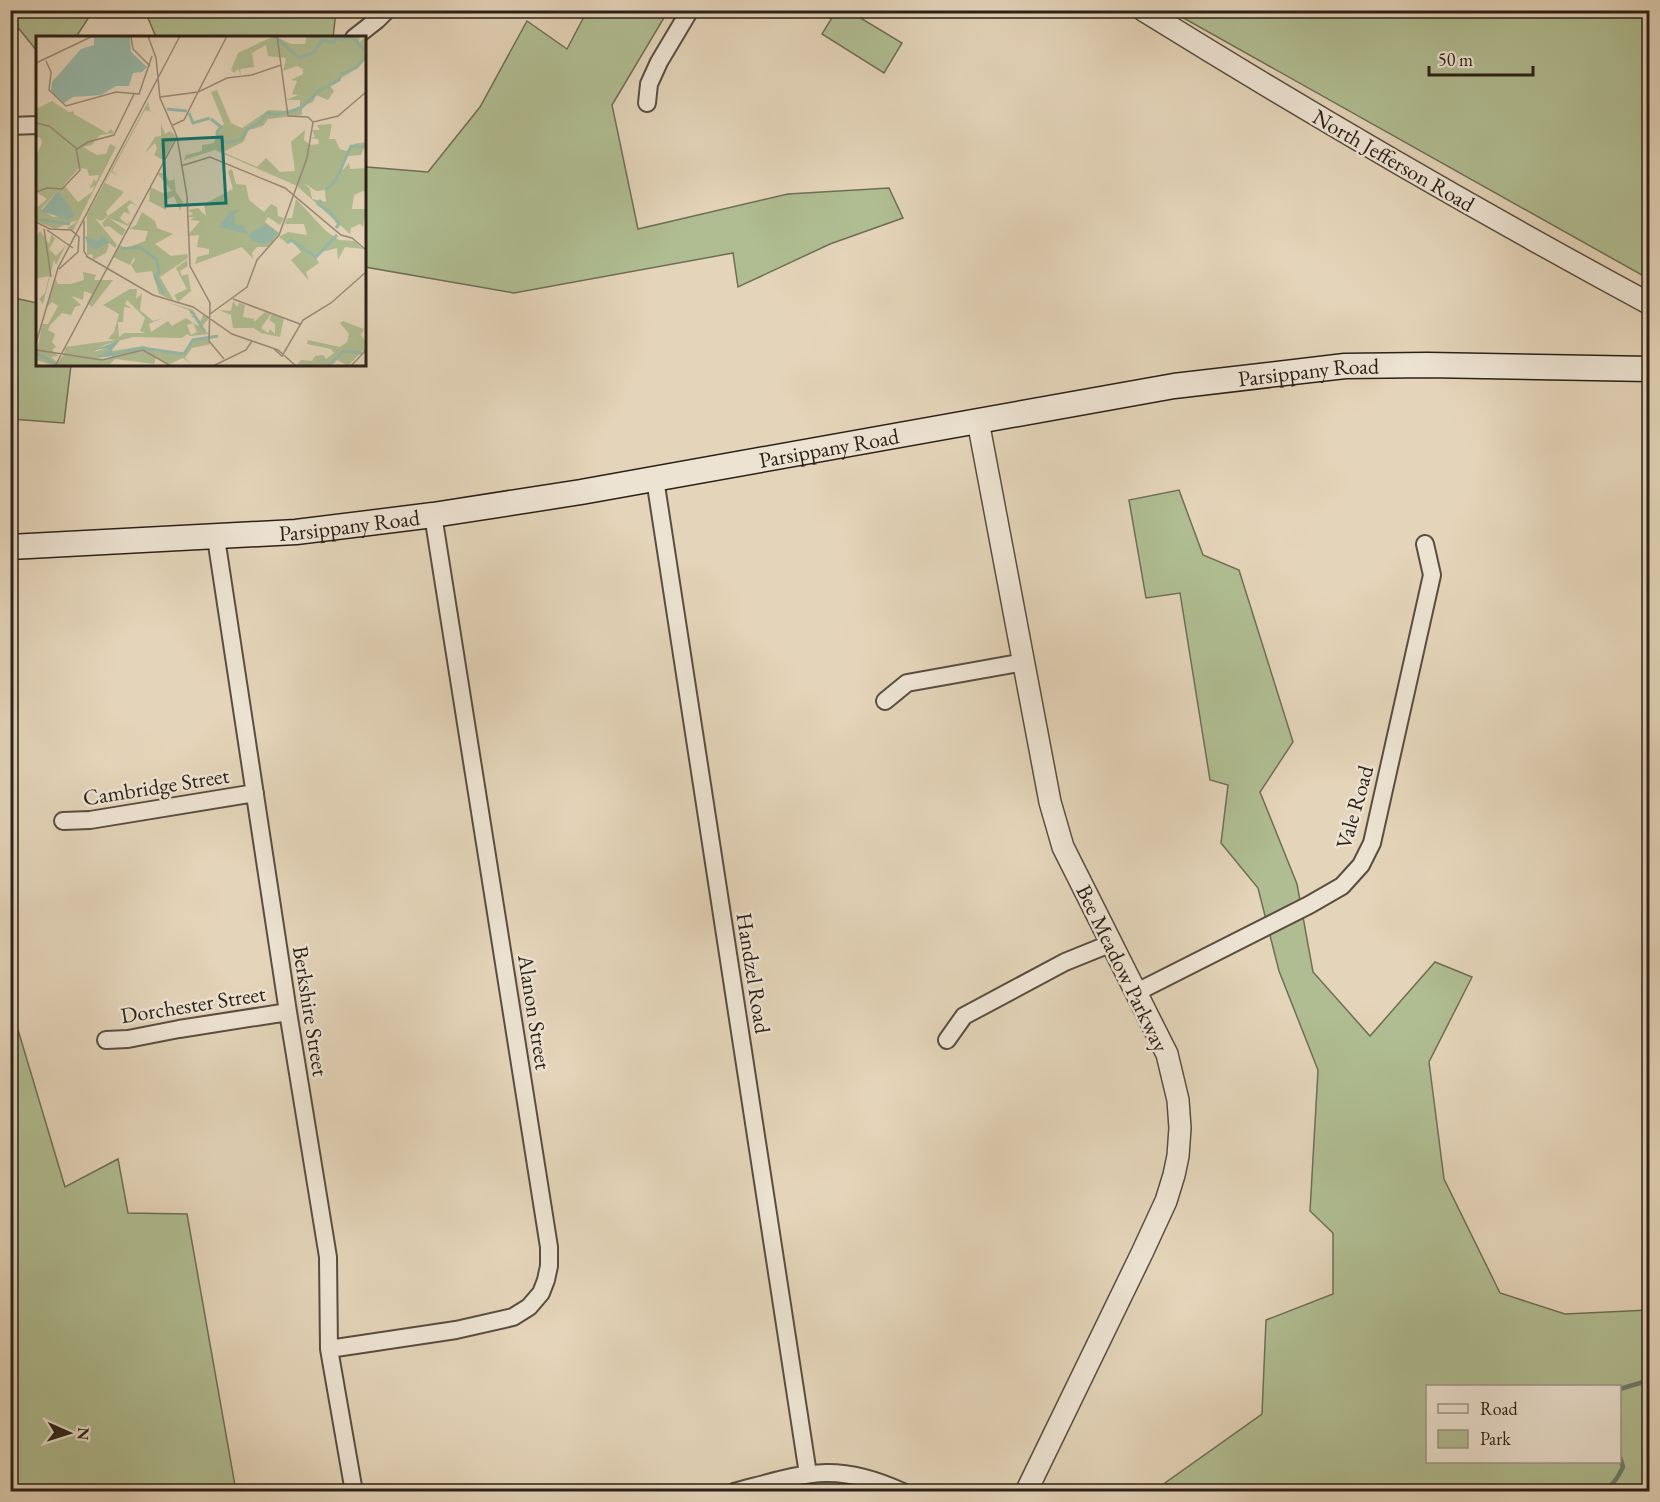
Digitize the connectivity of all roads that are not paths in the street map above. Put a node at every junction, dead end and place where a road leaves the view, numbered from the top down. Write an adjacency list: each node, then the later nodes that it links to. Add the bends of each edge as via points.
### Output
1 (387, 10): 4 (street)
2 (690, 10): 5 (street, via 659,62 649,84)
3 (1143, 10): 8 (street, North Jefferson Road, via 1445,190)
4 (357, 36)
5 (647, 103)
6 (36, 125): 7 (street)
7 (10, 126)
8 (1650, 304)
9 (1650, 369): 10 (main road, Parsippany Road, via 1345,366 1174,386)
10 (978, 421): 11 (main road, Parsippany Road); 16 (street, Bee Meadow Parkway)
11 (655, 478): 12 (main road, Parsippany Road); 26 (street, Handzel Road)
12 (433, 515): 13 (main road, Parsippany Road); 25 (street, Alanon Street, via 549,1266 541,1293 513,1317 456,1330)
13 (216, 538): 15 (main road, Parsippany Road); 18 (street, Berkshire Street)
14 (1425, 544): 21 (street, Vale Road, via 1432,575 1372,843 1361,865 1342,886 1310,905)
15 (10, 548)
16 (1024, 662): 17 (street, via 907,683); 20 (street, Bee Meadow Parkway, via 1050,802 1064,847)
17 (885, 701)
18 (255, 793): 19 (street, Cambridge Street); 22 (street, Berkshire Street)
19 (63, 821)
20 (1112, 943): 21 (street, Bee Meadow Parkway); 24 (street, via 1065,962 964,1016)
21 (1137, 992): 30 (street, Bee Meadow Parkway, via 1173,1072 1180,1128 1176,1166 1166,1201)
22 (288, 1012): 23 (street, Dorchester Street); 25 (street, Berkshire Street, via 328,1257)
23 (106, 1040)
24 (946, 1040)
25 (329, 1349): 27 (street, Berkshire Street)
26 (808, 1474): 28 (street); 29 (street, via 853,1474)
27 (354, 1491)
28 (734, 1491)
29 (903, 1491)
30 (1026, 1491)

